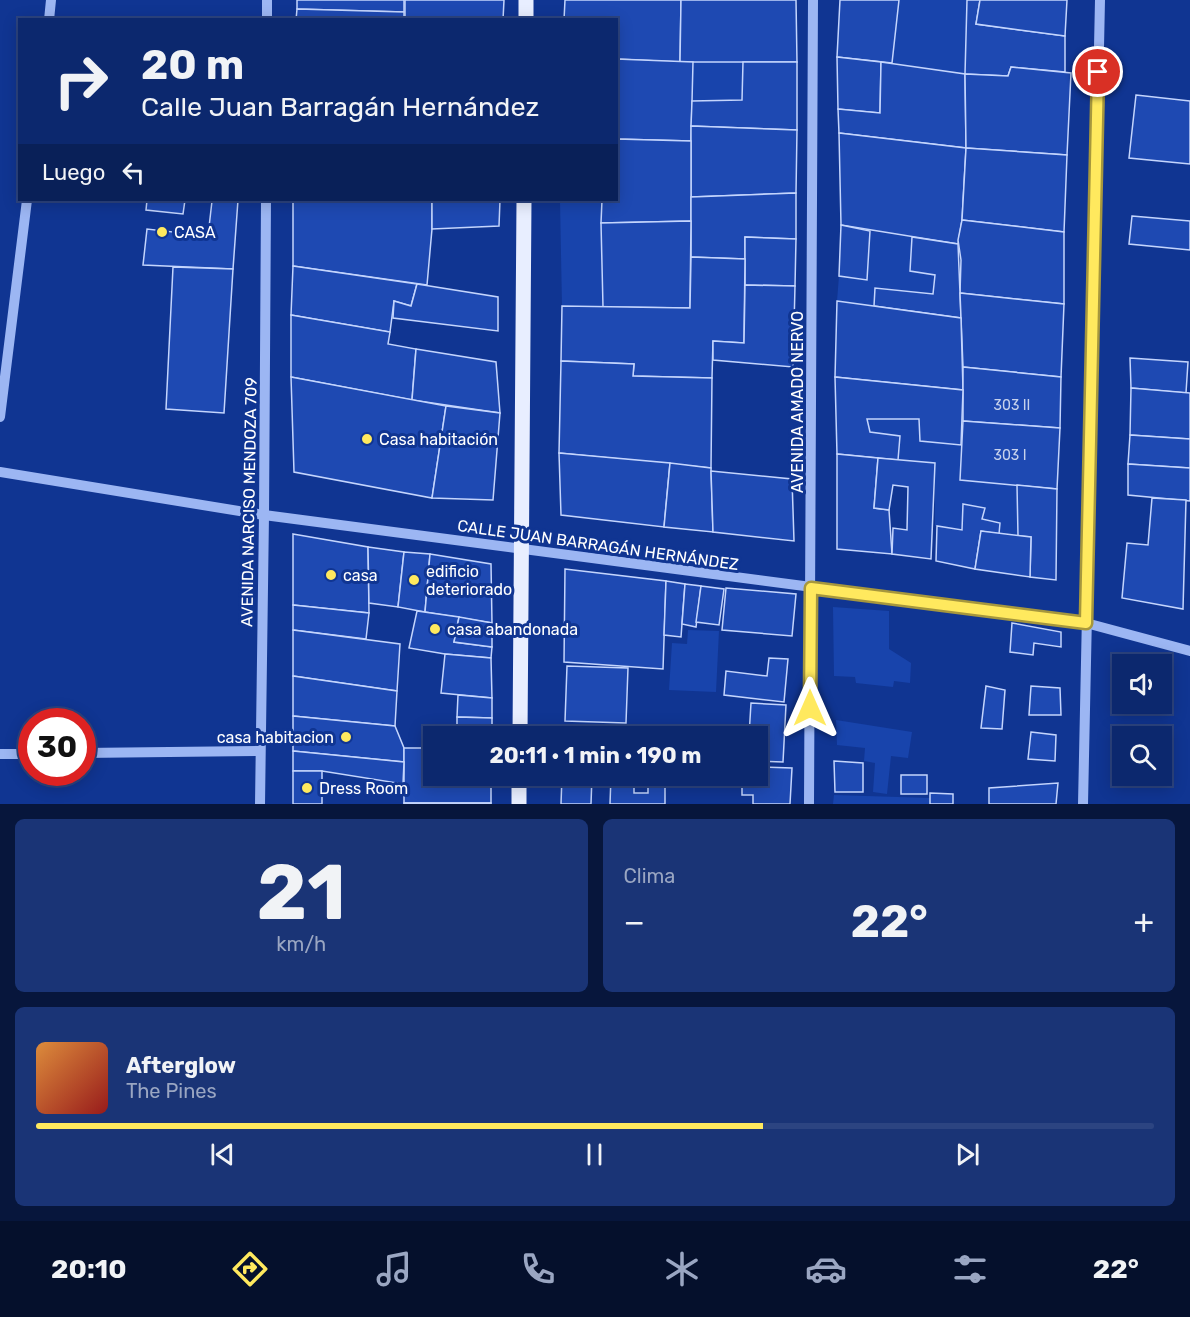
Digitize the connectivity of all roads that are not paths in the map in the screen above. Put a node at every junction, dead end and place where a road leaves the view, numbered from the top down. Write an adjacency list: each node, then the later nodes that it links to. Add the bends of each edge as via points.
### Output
1 (51, 0): 6 (street)
2 (267, 0): 7 (street)
3 (526, 0): 8 (main road)
4 (813, 0): 16 (street, AVENIDA AMADO NERVO)
5 (1100, 0): 17 (street)
6 (49, 18)
7 (267, 18)
8 (526, 18)
9 (27, 201): 12 (street)
10 (266, 201): 14 (street, AVENIDA NARCISO MENDOZA 709)
11 (524, 201): 15 (main road)
12 (0, 417)
13 (0, 472): 14 (street, CALLE JUAN BARRAGÁN HERNÁNDEZ)
14 (264, 515): 15 (street, CALLE JUAN BARRAGÁN HERNÁNDEZ); 20 (street, AVENIDA NARCISO MENDOZA 709)
15 (521, 549): 16 (street, CALLE JUAN BARRAGÁN HERNÁNDEZ); 19 (main road)
16 (811, 588): 17 (street, CALLE JUAN BARRAGÁN HERNÁNDEZ); 27 (street, AVENIDA AMADO NERVO)
17 (1086, 623): 18 (street, CALLE JUAN BARRAGÁN HERNÁNDEZ); 28 (street)
18 (1190, 651)
19 (519, 726)
20 (260, 751): 21 (street); 25 (street, AVENIDA NARCISO MENDOZA 709)
21 (96, 753)
22 (0, 754): 23 (street)
23 (18, 754)
24 (519, 786): 26 (main road)
25 (260, 804)
26 (519, 804)
27 (809, 804)
28 (1083, 804)

